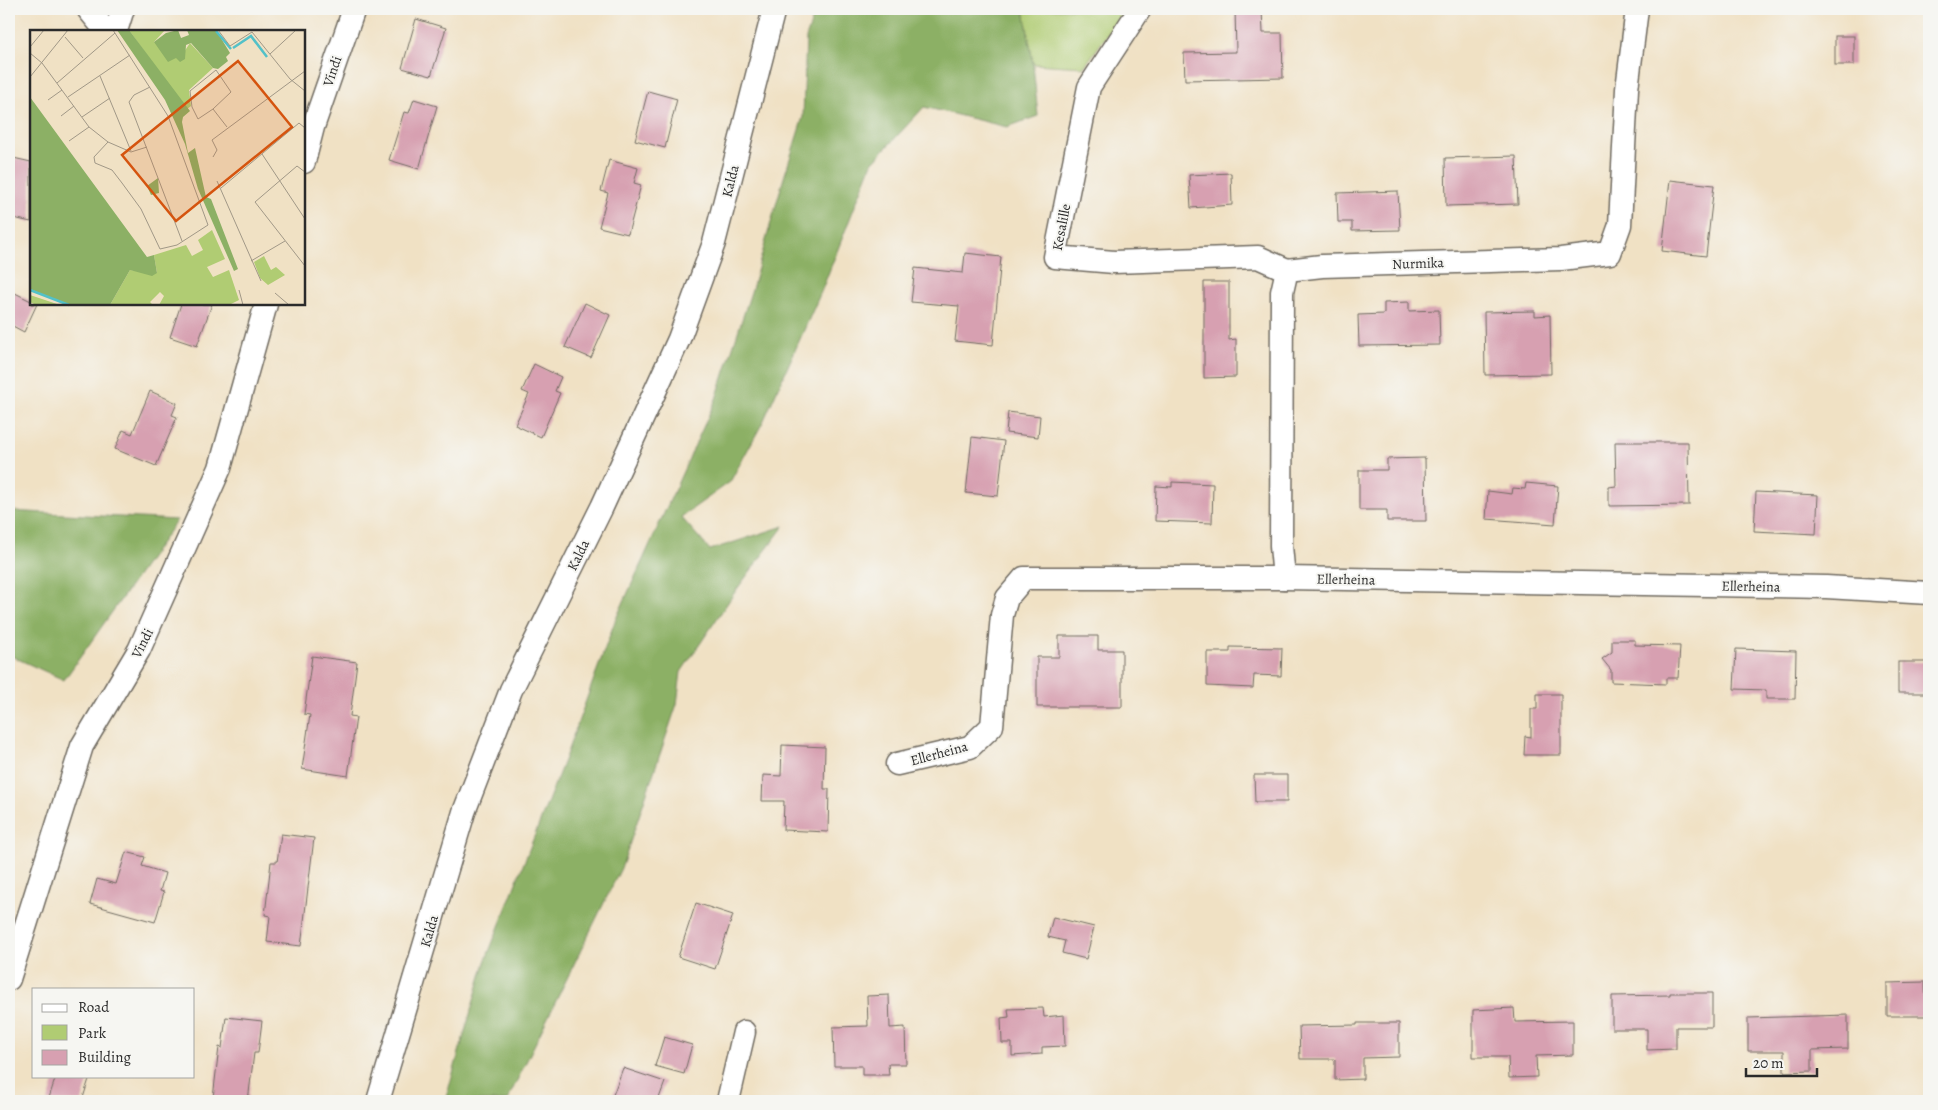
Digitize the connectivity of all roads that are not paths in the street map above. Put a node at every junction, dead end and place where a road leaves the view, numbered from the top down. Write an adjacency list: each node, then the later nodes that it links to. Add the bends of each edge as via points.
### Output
1 (88, 9): 7 (street)
2 (123, 9): 8 (street)
3 (354, 9): 9 (street, Vindi)
4 (774, 9): 18 (street, Kalda, via 714,243 679,339 602,508 511,690 464,812)
5 (1140, 9): 11 (street, Kesalille, via 1089,87 1054,257 1114,262 1258,257)
6 (1636, 9): 11 (street, Nurmika, via 1620,225 1610,253 1561,259 1322,266)
7 (105, 30)
8 (116, 30)
9 (308, 125): 10 (street, Vindi)
10 (305, 153)
11 (1287, 270): 13 (street, via 1282,292 1281,546)
12 (266, 305): 16 (street, Vindi, via 220,468 139,650 82,746)
13 (1284, 578): 14 (street, Ellerheina, via 1826,587); 15 (street, Ellerheina, via 1024,578 1007,598 1002,615 992,726 970,747)
14 (1929, 593)
15 (897, 764)
16 (9, 979)
17 (744, 1032): 19 (street)
18 (378, 1101)
19 (728, 1101)

